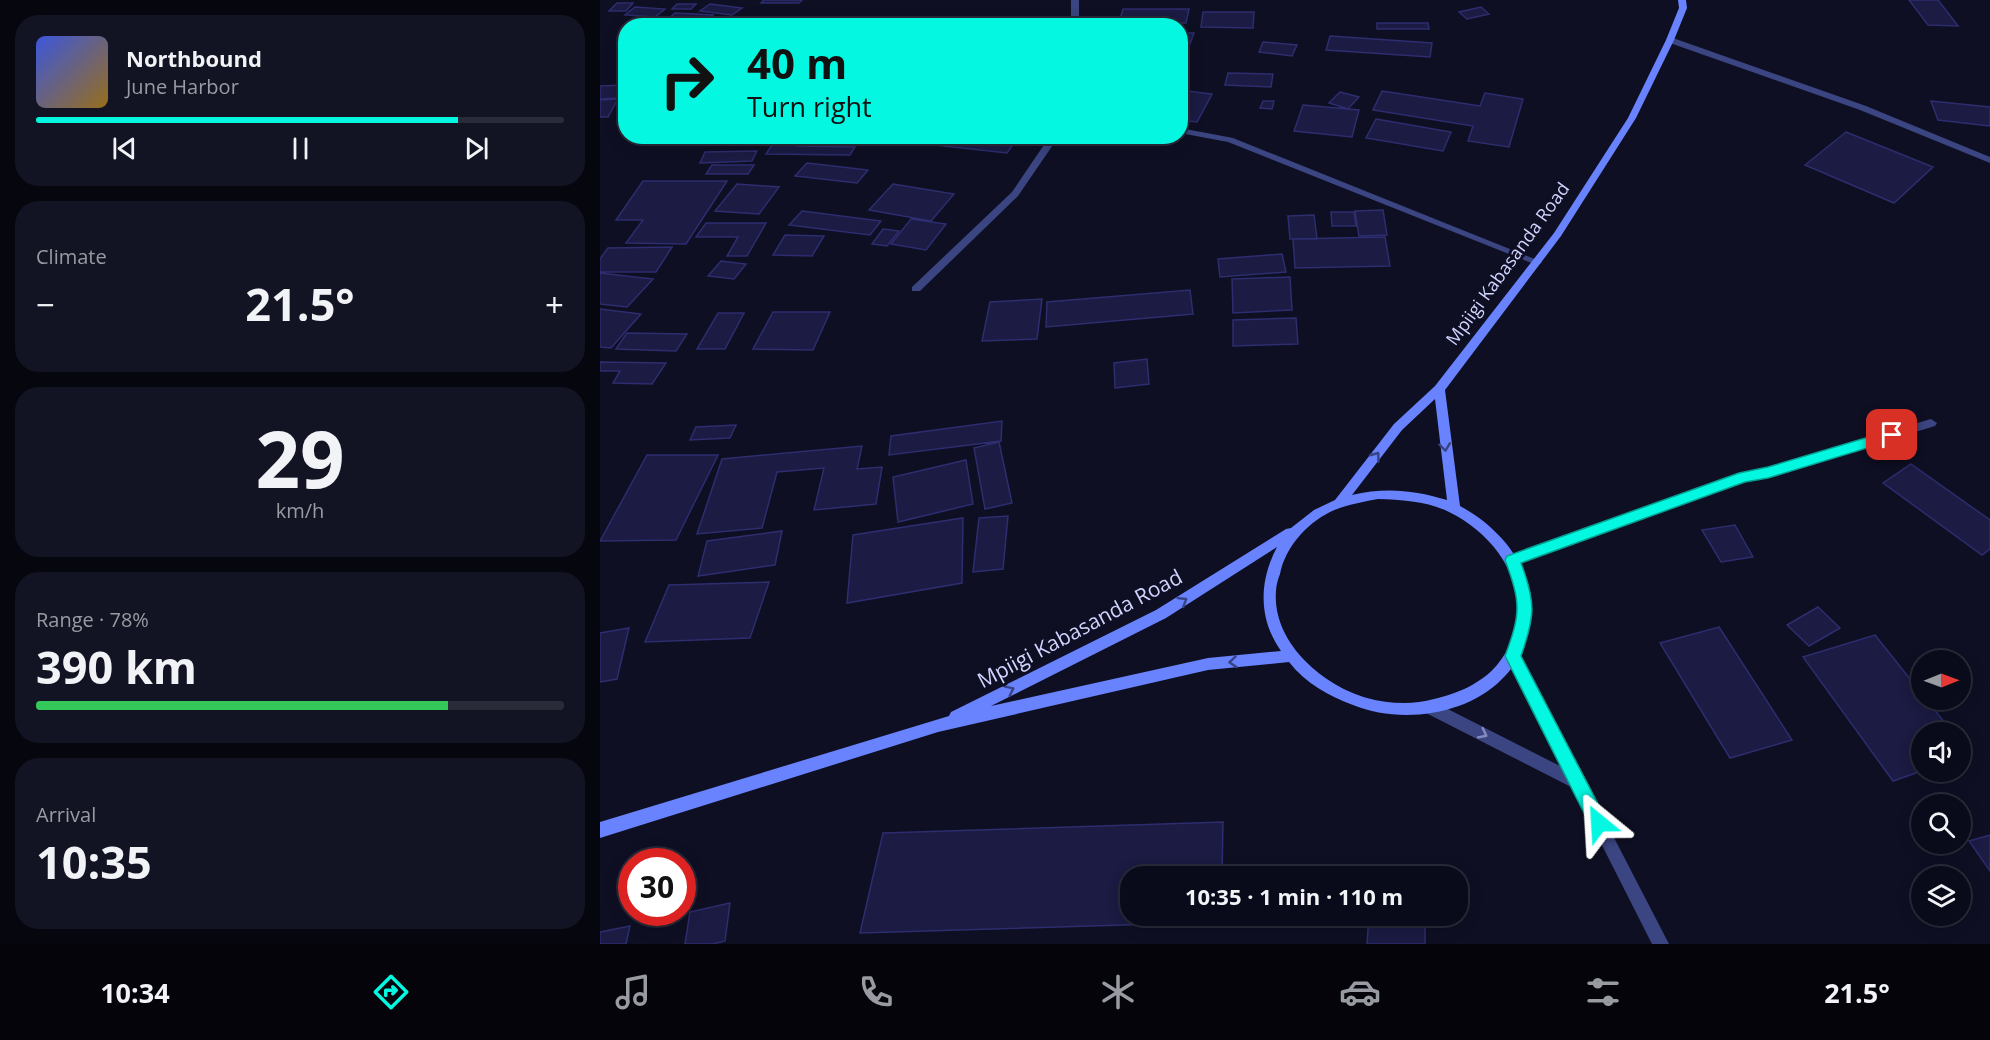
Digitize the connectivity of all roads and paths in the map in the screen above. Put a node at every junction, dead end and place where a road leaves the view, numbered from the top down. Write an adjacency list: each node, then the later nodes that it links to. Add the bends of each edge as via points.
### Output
1 (1075, 0): 3 (street)
2 (1682, 0): 4 (main road, Mpiigi Kabasanda Road, via 1683,8)
3 (1075, 18)
4 (1670, 40): 7 (street, via 1863,108); 8 (main road, Mpiigi Kabasanda Road, via 1632,117)
5 (1188, 132): 8 (street, via 1230,140)
6 (1049, 144): 9 (street, via 1015,194)
7 (1990, 160)
8 (1537, 262): 10 (main road, Mpiigi Kabasanda Road)
9 (916, 289)
10 (1439, 389): 12 (main road, Mpiigi Kabasanda Road, one-way to 10, via 1398,427); 13 (main road, one-way to 13)
11 (1931, 423): 15 (street, via 1744,477)
12 (1340, 502): 13 (main road, via 1378,494 1417,497); 14 (main road, Mpiigi Kabasanda Road)
13 (1454, 508): 15 (main road, via 1488,530)
14 (1299, 527): 16 (main road, via 1281,549 1271,574 1269,602 1276,630); 19 (main road, Mpiigi Kabasanda Road, one-way to 14, via 1161,614)
15 (1513, 560): 17 (main road, via 1524,592 1524,624)
16 (1291, 656): 18 (main road, via 1317,682 1352,700 1391,709); 19 (main road, Mpiigi Kabasanda Road, one-way to 19, via 1208,664)
17 (1513, 656): 18 (main road, via 1493,680 1464,698); 20 (street)
18 (1431, 708): 20 (street, one-way to 20)
19 (938, 725): 21 (main road, Mpiigi Kabasanda Road)
20 (1578, 783): 22 (street)
21 (600, 830)
22 (1661, 944)

